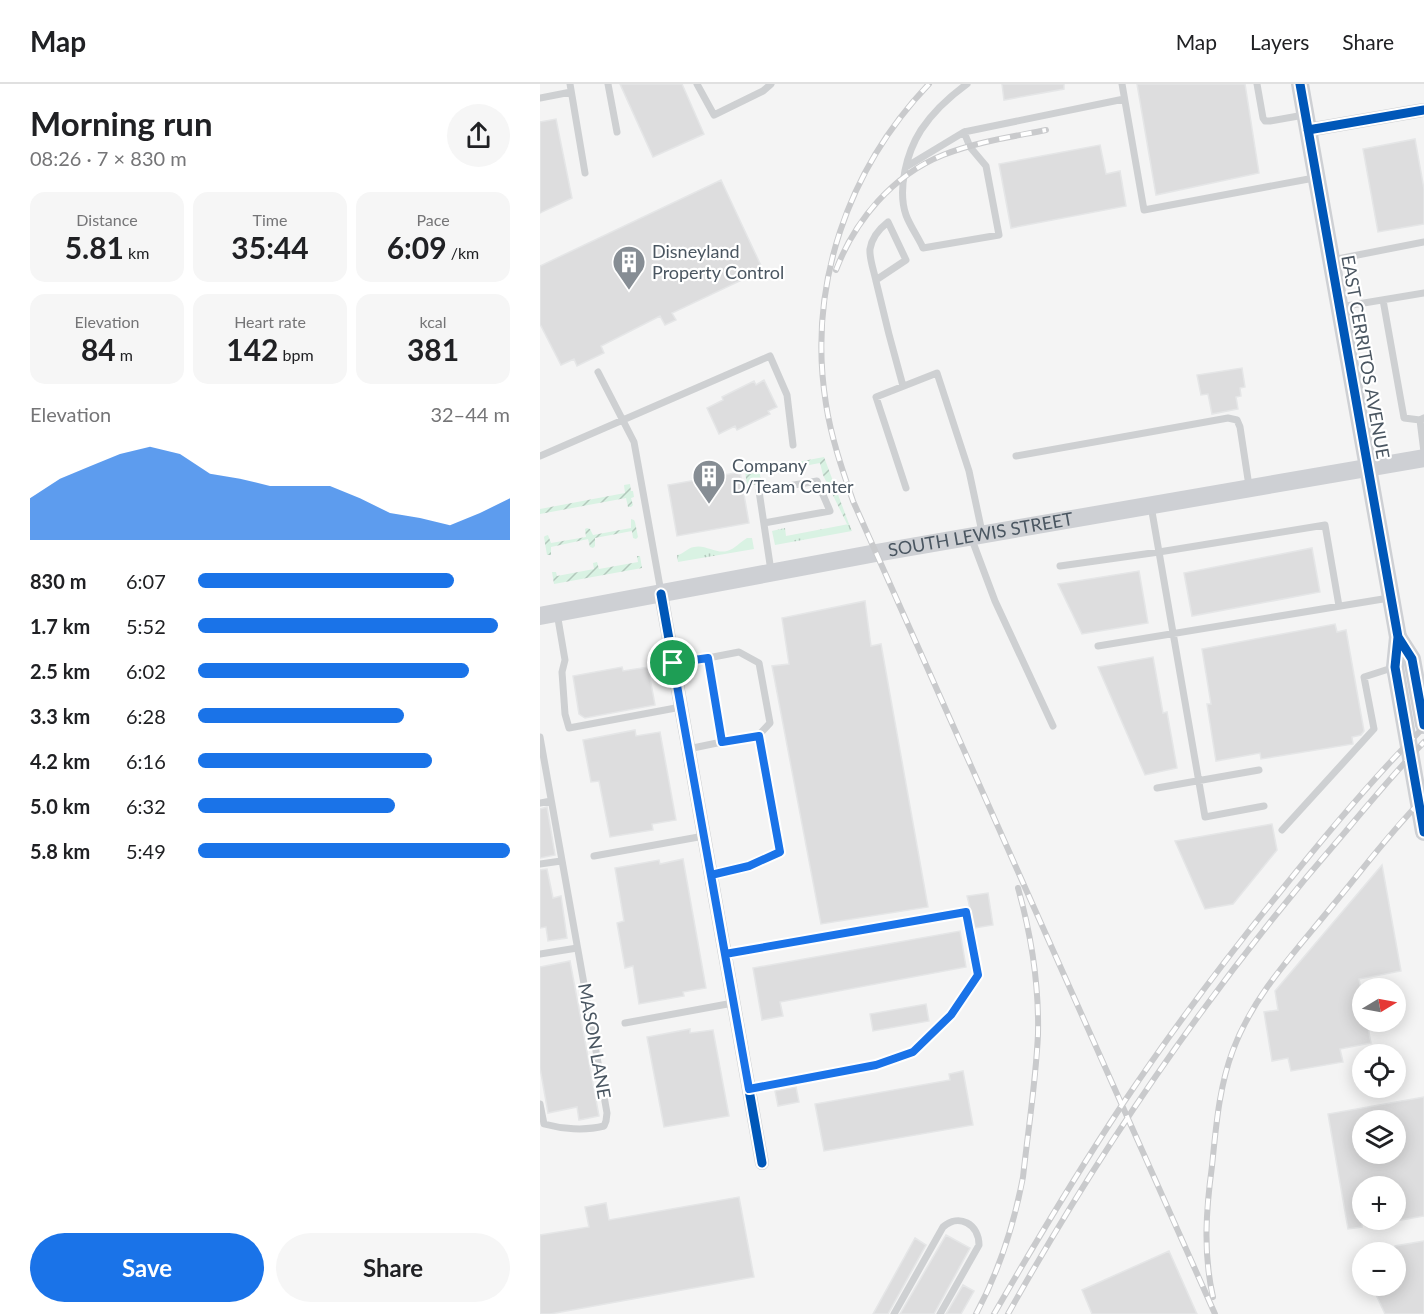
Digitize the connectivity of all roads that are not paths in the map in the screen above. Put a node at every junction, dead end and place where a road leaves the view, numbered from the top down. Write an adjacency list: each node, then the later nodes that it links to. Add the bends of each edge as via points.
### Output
1 (608, 84): 13 (lane)
2 (697, 84): 3 (lane, via 714,115)
3 (771, 84)
4 (967, 84): 15 (lane, via 947,99 921,131)
5 (1122, 84): 10 (lane)
6 (1257, 84): 12 (lane, via 1265,121)
7 (1300, 84): 12 (main road, EAST CERRITOS AVENUE)
8 (571, 88): 9 (lane); 16 (lane)
9 (540, 98)
10 (1124, 99): 14 (lane); 17 (lane, via 1144,210)
11 (1424, 112): 12 (street)
12 (1307, 123): 17 (main road, EAST CERRITOS AVENUE)
13 (617, 132)
14 (964, 132): 15 (lane); 15 (lane, via 970,147 986,166 999,235 923,248 906,215 902,194)
15 (906, 167)
16 (585, 173)
17 (1317, 178): 19 (main road, EAST CERRITOS AVENUE)
18 (1424, 242): 19 (lane)
19 (1332, 260): 23 (main road, EAST CERRITOS AVENUE)
20 (876, 280): 20 (lane, via 870,249 876,233 888,222 906,260); 25 (lane)
21 (1424, 295): 22 (lane)
22 (1383, 300): 23 (lane); 26 (lane, via 1404,418)
23 (1340, 307): 33 (main road, EAST CERRITOS AVENUE)
24 (598, 372): 27 (lane)
25 (903, 386): 34 (lane, via 876,397); 38 (lane, via 938,373 969,471)
26 (1422, 419): 29 (lane)
27 (623, 420): 28 (lane, via 770,356 787,395); 30 (lane); 42 (lane, via 634,442)
28 (793, 445)
29 (1424, 452)
30 (540, 456)
31 (1016, 456): 35 (lane, via 1228,418 1237,420 1240,427)
32 (1424, 458): 33 (main road, SOUTH LEWIS STREET)
33 (1368, 468): 35 (main road, SOUTH LEWIS STREET); 43 (main road, EAST CERRITOS AVENUE)
34 (906, 488)
35 (1249, 489): 36 (main road, SOUTH LEWIS STREET)
36 (1150, 506): 38 (main road, SOUTH LEWIS STREET); 39 (lane)
37 (764, 523): 37 (lane, via 830,511 817,481 759,491); 41 (lane)
38 (977, 536): 41 (main road, SOUTH LEWIS STREET); 53 (lane, via 994,601)
39 (1159, 552): 40 (lane); 44 (lane, via 1325,525); 46 (lane)
40 (1060, 566)
41 (771, 573): 42 (main road, SOUTH LEWIS STREET)
42 (661, 594): 45 (main road, SOUTH LEWIS STREET); 49 (street)
43 (1391, 597): 44 (lane); 50 (main road, EAST CERRITOS AVENUE)
44 (1339, 606): 46 (lane)
45 (549, 614): 51 (lane, via 565,660 562,672 569,728)
46 (1173, 633): 47 (lane); 59 (lane)
47 (1098, 646)
48 (708, 658): 49 (lane); 54 (lane, via 739,652 759,663 770,723); 56 (lane)
49 (673, 663): 51 (street)
50 (1403, 665): 52 (main road, EAST CERRITOS AVENUE); 64 (lane, via 1364,677 1374,729); 65 (main road, EAST CERRITOS AVENUE)
51 (681, 707): 57 (street)
52 (1424, 725)
53 (1053, 726)
54 (757, 736): 56 (lane); 70 (lane, via 780,852 749,866)
55 (540, 739): 61 (lane, MASON LANE)
56 (722, 742): 57 (lane)
57 (688, 749): 66 (street)
58 (1259, 770): 59 (lane)
59 (1198, 781): 60 (lane); 63 (lane, via 1205,817)
60 (1157, 788)
61 (551, 801): 62 (lane); 68 (lane, MASON LANE)
62 (540, 803)
63 (1264, 806)
64 (1282, 830)
65 (1424, 832)
66 (704, 836): 67 (lane); 70 (street)
67 (594, 856)
68 (561, 861): 69 (lane); 71 (lane, MASON LANE)
69 (540, 864)
70 (711, 875): 73 (street)
71 (577, 948): 72 (lane); 77 (lane, MASON LANE, via 606,1121 604,1126 586,1128 544,1124)
72 (540, 954)
73 (725, 954): 74 (street); 76 (lane, via 966,912 978,975 951,1015 913,1052 876,1065)
74 (733, 1003): 75 (lane); 76 (street)
75 (626, 1023)
76 (749, 1089): 78 (street)
77 (540, 1104)
78 (762, 1163)
79 (894, 1314): 80 (lane, via 943,1227 962,1220 973,1227 979,1245)
80 (940, 1314)

